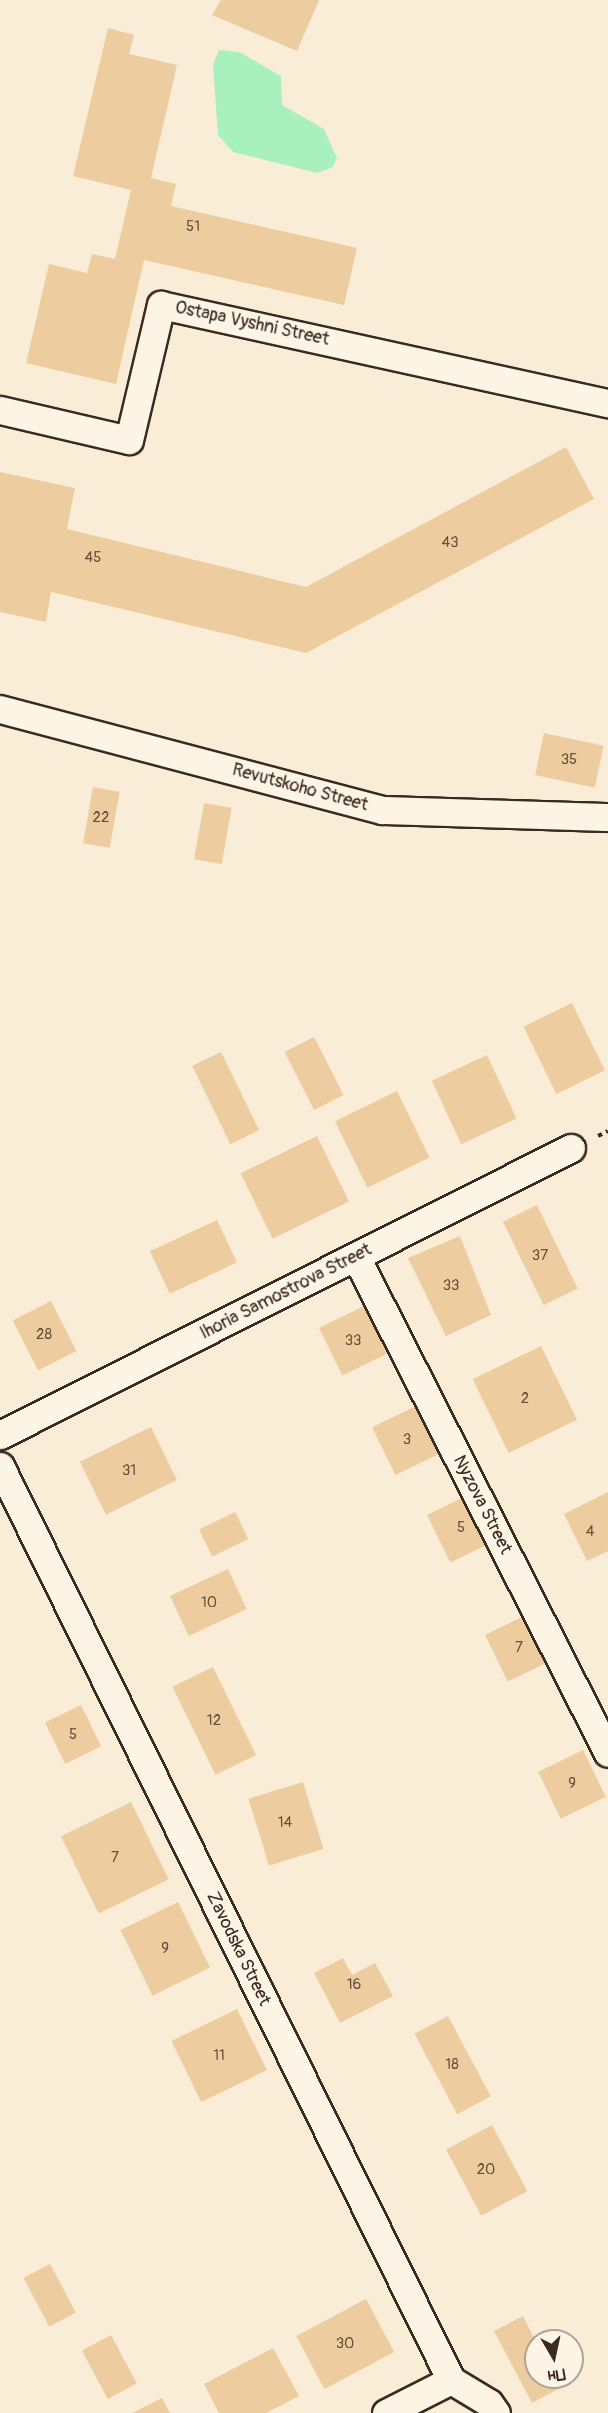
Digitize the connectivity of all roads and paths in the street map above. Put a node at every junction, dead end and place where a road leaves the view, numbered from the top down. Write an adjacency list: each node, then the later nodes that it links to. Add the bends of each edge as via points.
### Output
1 (608, 403): 2 (street, Ostapa Vyshni Street, via 161,305 129,440)
2 (0, 410)
3 (0, 709): 4 (street, Revutskoho Street, via 382,810)
4 (608, 817)
5 (572, 1148): 6 (street, Ihoria Samostrova Street)
6 (356, 1257): 7 (street, Ihoria Samostrova Street); 9 (street, Nyzova Street)
7 (0, 1435)
8 (0, 1466): 10 (street, Zavodska Street)
9 (608, 1753)
10 (451, 2380): 11 (street); 12 (street, via 489,2403)
11 (386, 2413)
12 (496, 2413)

